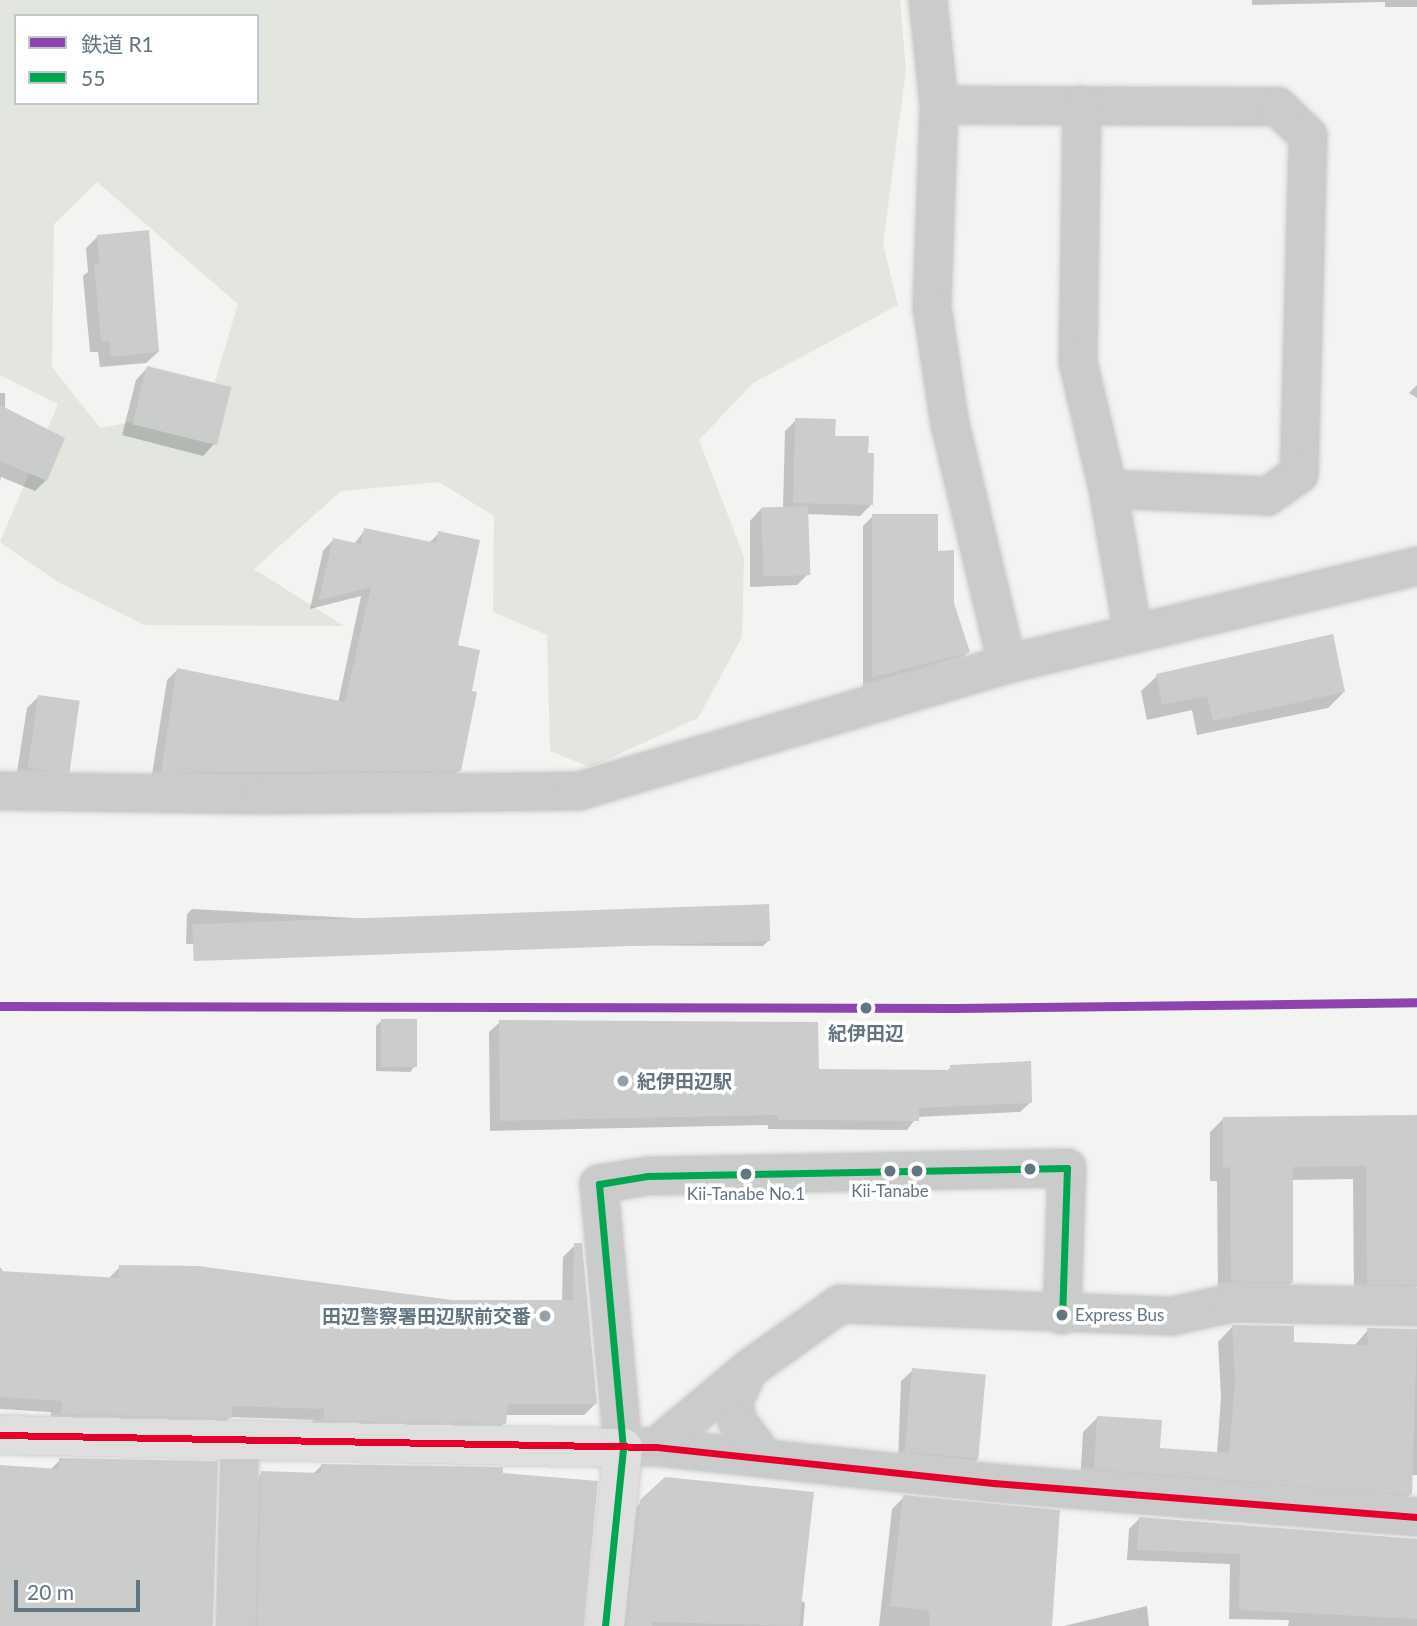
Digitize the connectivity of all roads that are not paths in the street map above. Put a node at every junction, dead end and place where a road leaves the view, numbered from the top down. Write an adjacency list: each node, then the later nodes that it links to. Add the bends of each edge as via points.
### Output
1 (928, 0): 3 (street)
2 (1082, 104): 3 (street); 4 (street, via 1078,362); 4 (street, via 1278,107 1308,136 1300,474 1267,496)
3 (939, 105): 7 (street, via 932,307 950,424)
4 (1108, 489): 6 (street)
5 (1417, 566): 6 (street)
6 (1133, 633): 7 (street)
7 (1007, 664): 8 (street, via 579,791 261,795)
8 (0, 791)
9 (1417, 1307): 10 (street, via 1232,1303 1173,1316)
10 (1062, 1315): 11 (street, via 840,1304); 14 (street, via 1067,1168 648,1176 598,1184)
11 (749, 1369): 14 (street); 15 (street, via 734,1401 737,1421)
12 (0, 1435): 13 (main road)
13 (240, 1440): 14 (main road); 17 (street)
14 (639, 1447): 15 (street); 18 (main road)
15 (764, 1457): 16 (street, via 993,1483)
16 (1417, 1517)
17 (235, 1626)
18 (605, 1626)

